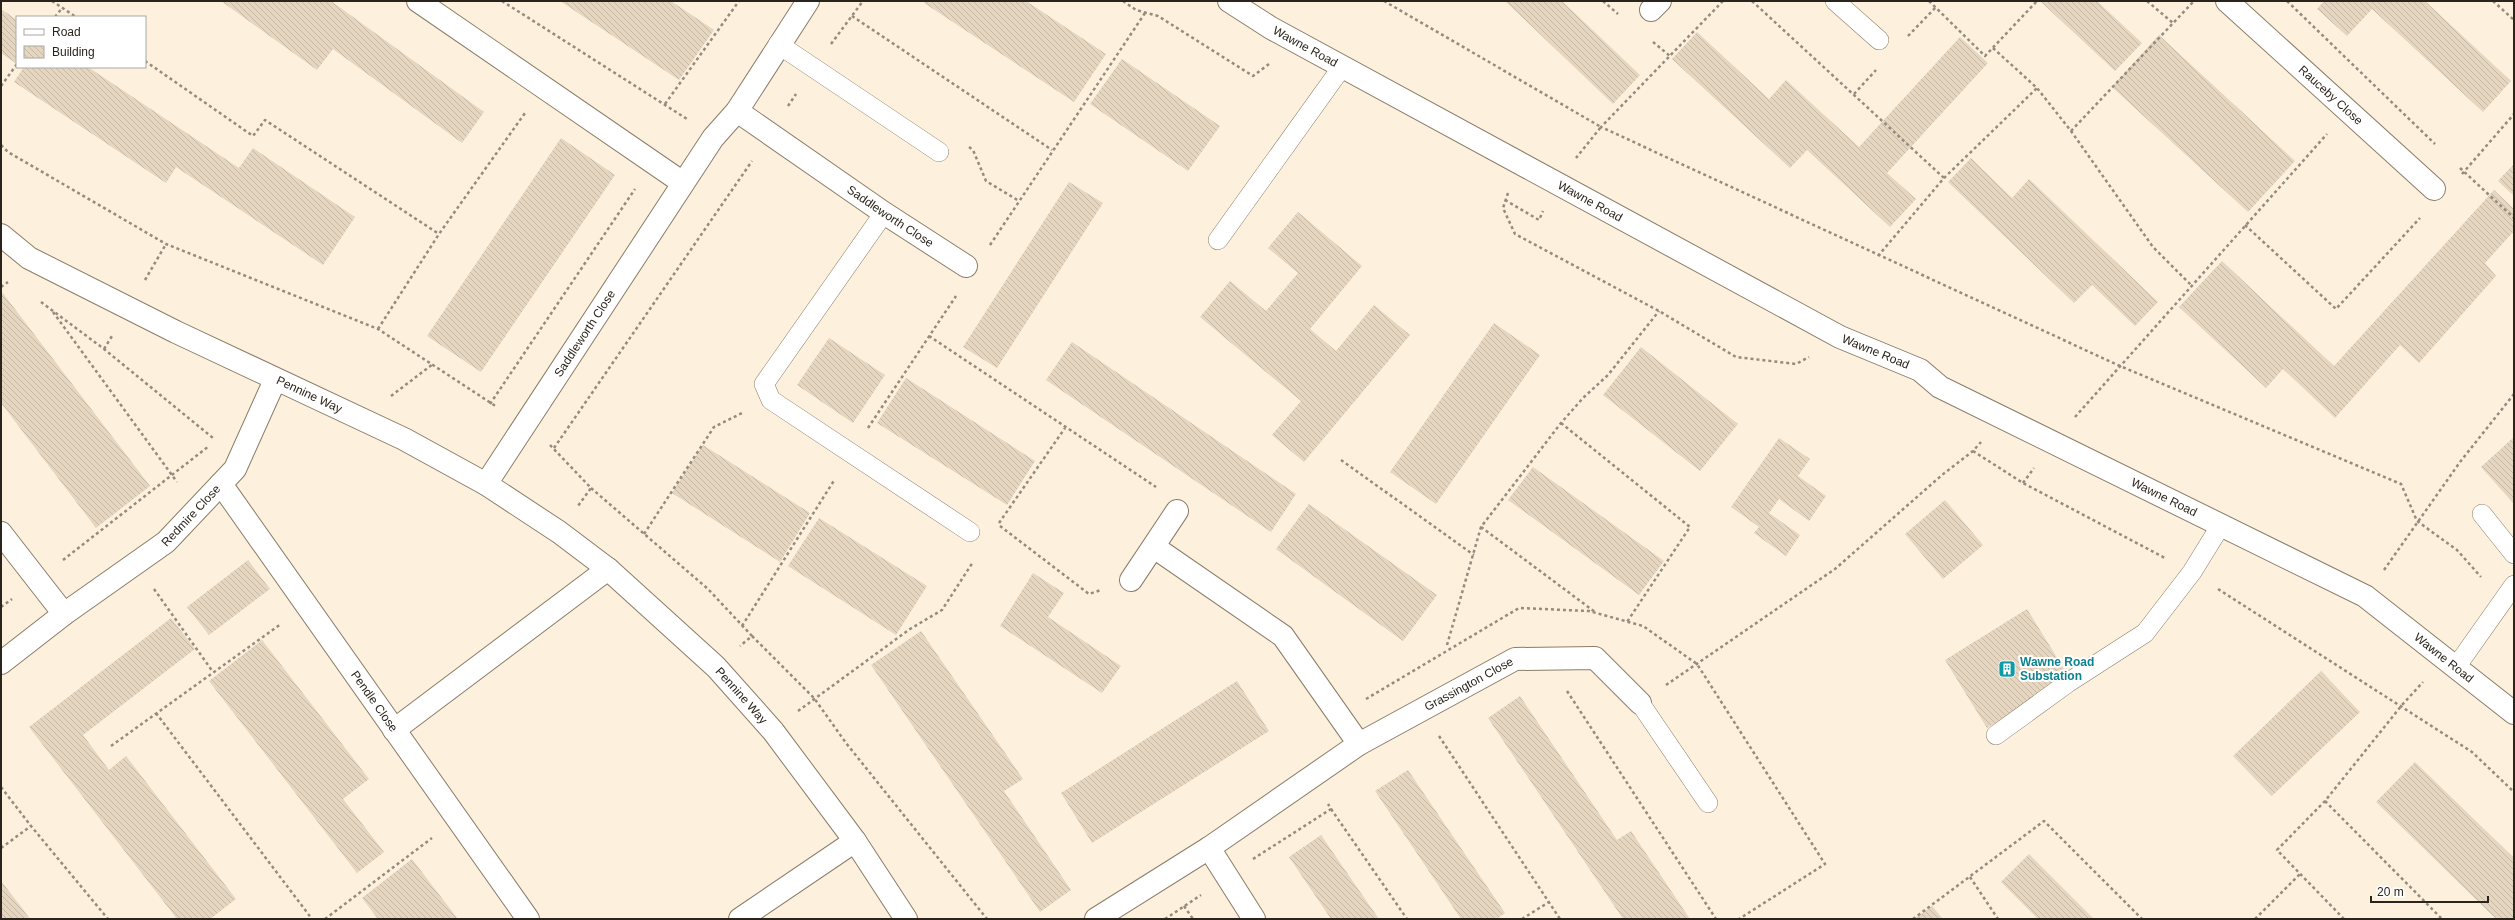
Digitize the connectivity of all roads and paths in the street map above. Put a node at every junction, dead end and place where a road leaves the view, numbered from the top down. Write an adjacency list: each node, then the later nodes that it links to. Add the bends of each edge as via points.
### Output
1 (52, 1): 20 (path)
2 (418, 1): 36 (street)
3 (502, 1): 38 (path)
4 (738, 1): 38 (path)
5 (808, 1): 29 (street, Saddleworth Close)
6 (863, 1): 24 (path)
7 (1123, 1): 21 (path, via 1136,10)
8 (1229, 1): 28 (street, Wawne Road)
9 (1384, 1): 42 (path)
10 (1723, 1): 42 (path)
11 (1752, 1): 55 (path)
12 (1836, 1): 27 (lane)
13 (1929, 1): 30 (path, via 1986,56)
14 (2037, 1): 30 (path)
15 (2147, 1): 26 (path)
16 (2194, 1): 26 (path)
17 (2227, 1): 39 (street, Rauceby Close)
18 (2287, 1): 46 (path)
19 (2493, 1): 25 (path)
20 (62, 8): 22 (path); 23 (path)
21 (1145, 12): 28 (path, via 1158,16 1253,76); 48 (path)
22 (56, 16)
23 (74, 16)
24 (852, 16): 33 (path); 48 (path)
25 (2514, 20)
26 (2173, 23): 43 (path)
27 (1879, 40)
28 (1298, 42): 34 (street, Wawne Road)
29 (778, 44): 33 (lane); 40 (street, Saddleworth Close)
30 (1993, 48): 37 (path)
31 (146, 62): 64 (path, via 253,136 265,120)
32 (16, 65): 35 (path)
33 (813, 67): 44 (path); 49 (lane)
34 (1342, 67): 51 (street, Wawne Road); 66 (lane)
35 (1, 86)
36 (542, 88): 50 (street); 64 (path)
37 (2037, 88): 43 (path); 55 (path)
38 (665, 104): 45 (path)
39 (2348, 110): 58 (street, Rauceby Close); 63 (path)
40 (737, 111): 44 (street, Saddleworth Close); 45 (street, Saddleworth Close)
41 (2514, 114): 53 (path)
42 (1601, 127): 57 (path); 68 (path)
43 (2071, 130): 72 (path, via 2153,247)
44 (770, 134): 61 (street, Saddleworth Close); 91 (path)
45 (713, 138): 56 (street, Saddleworth Close)
46 (2436, 144)
47 (1, 145): 77 (path, via 8,152 166,244)
48 (1052, 150): 59 (path)
49 (939, 152): 59 (path, via 955,139 973,150 986,181)
50 (651, 162): 56 (street); 85 (path)
51 (1517, 162): 57 (street, Wawne Road); 76 (path, via 1502,208 1515,234)
52 (2459, 166): 53 (path)
53 (2464, 172): 54 (path); 62 (path)
54 (2460, 177)
55 (1944, 178): 68 (path)
56 (683, 183): 89 (street, Saddleworth Close)
57 (1556, 183): 79 (street, Wawne Road)
58 (2434, 189)
59 (1019, 202): 67 (path)
60 (2426, 212): 63 (path, via 2336,308)
61 (884, 213): 69 (street, Saddleworth Close); 84 (lane, via 764,384)
62 (2514, 218)
63 (2245, 225): 72 (path)
64 (439, 234): 77 (path)
65 (1, 236): 82 (street, Pennine Way, via 29,258)
66 (1218, 240)
67 (987, 250)
68 (1878, 256): 81 (path)
69 (966, 266)
70 (7, 276): 71 (path)
71 (12, 280)
72 (2191, 285): 81 (path)
73 (958, 293): 78 (path)
74 (35, 297): 75 (path)
75 (52, 310): 94 (path); 94 (path, via 217,440)
76 (1659, 311): 79 (path, via 1736,357 1796,364); 88 (path, via 1608,375 1582,398)
77 (378, 329): 80 (path)
78 (929, 336): 90 (path); 92 (path)
79 (1840, 337): 86 (street, Wawne Road, via 1920,370 1940,387)
80 (433, 364): 87 (path); 89 (path)
81 (2120, 366): 101 (path, via 2401,484)
82 (275, 380): 87 (street, Pennine Way); 95 (street, Redmire Close, via 235,469)
83 (2514, 394): 101 (path)
84 (771, 400): 92 (lane); 109 (path, via 714,427)
85 (490, 404)
86 (2002, 417): 103 (street, Wawne Road); 135 (path, via 1973,451 1835,569)
87 (362, 419): 96 (street, Pennine Way)
88 (1561, 423): 104 (path); 125 (path, via 1690,527)
89 (524, 428): 91 (path); 96 (street, Saddleworth Close)
90 (1065, 428): 99 (path, via 1164,492); 102 (path)
91 (554, 448): 97 (path)
92 (851, 453): 107 (lane); 126 (path)
93 (1341, 460): 112 (path)
94 (172, 475): 98 (path); 116 (path)
95 (221, 484): 98 (street, Redmire Close); 121 (street, Pendle Close)
96 (486, 484): 106 (street, Pennine Way)
97 (591, 488): 106 (path); 109 (path)
98 (196, 510): 114 (street, Redmire Close, via 166,542)
99 (1177, 511): 110 (street)
100 (2482, 514): 111 (lane)
101 (2417, 521): 119 (path); 120 (path, via 2457,550)
102 (998, 524): 105 (path); 117 (path, via 1089,594)
103 (2221, 525): 119 (street, Wawne Road); 142 (lane, via 2192,572 2145,633 2069,682)
104 (1482, 527): 112 (path); 123 (path)
105 (995, 529)
106 (559, 532): 115 (street, Pennine Way)
107 (970, 532)
108 (1, 533): 116 (street)
109 (644, 534): 126 (path, via 708,589)
110 (1154, 547): 117 (street); 143 (street, via 1283,636)
111 (2514, 554)
112 (1474, 555): 128 (path)
113 (974, 561): 134 (path, via 942,610 910,629)
114 (136, 564): 124 (street, Redmire Close); 133 (path)
115 (608, 569): 132 (street, Pennine Way); 140 (street)
116 (38, 580): 122 (path); 124 (street)
117 (1131, 580)
118 (2514, 585): 120 (lane)
119 (2365, 596): 131 (street, Wawne Road)
120 (2502, 601): 131 (lane)
121 (307, 606): 133 (path); 140 (street, Pendle Close)
122 (1, 607)
123 (1597, 613)
124 (64, 614): 130 (street, Redmire Close)
125 (1627, 622)
126 (742, 626): 127 (path)
127 (752, 636): 132 (path); 134 (path)
128 (1448, 645)
129 (1546, 658): 135 (street, Grassington Close, via 1595,658); 137 (street, Grassington Close, via 1515,658); 170 (path)
130 (1, 663)
131 (2451, 663): 136 (path); 139 (street, Wawne Road)
132 (716, 667): 141 (street, Pennine Way)
133 (213, 672): 138 (path)
134 (814, 698): 141 (path); 164 (path, via 846,743)
135 (1640, 703): 148 (lane)
136 (2402, 705): 146 (path, via 2472,752); 147 (path)
137 (1422, 710): 143 (street, Grassington Close); 157 (path)
138 (156, 713): 144 (path); 159 (path)
139 (2514, 713)
140 (394, 730): 150 (street, Pendle Close)
141 (773, 731): 152 (street, Pennine Way)
142 (1996, 735)
143 (1359, 744): 154 (street, Grassington Close)
144 (111, 746)
145 (1, 787): 151 (path)
146 (2514, 792)
147 (2325, 801): 155 (path, via 2277,850); 176 (path)
148 (1708, 804)
149 (1331, 809): 167 (path)
150 (457, 819): 160 (path); 161 (street, Pendle Close)
151 (31, 826): 153 (path); 158 (path)
152 (855, 840): 162 (street); 163 (street, Pennine Way)
153 (1, 848)
154 (1209, 848): 165 (street, Grassington Close); 166 (street)
155 (2300, 874): 174 (path); 175 (path)
156 (1970, 877): 171 (path); 172 (path); 173 (path, via 2044,821)
157 (1549, 902): 168 (path); 169 (path)
158 (108, 919)
159 (312, 919)
160 (326, 919)
161 (528, 919)
162 (740, 919)
163 (906, 919)
164 (987, 919)
165 (1096, 919)
166 (1254, 919)
167 (1407, 919)
168 (1522, 919)
169 (1560, 919)
170 (1716, 919)
171 (1913, 919)
172 (1998, 919)
173 (2142, 919)
174 (2255, 919)
175 (2344, 919)
176 (2442, 919)

